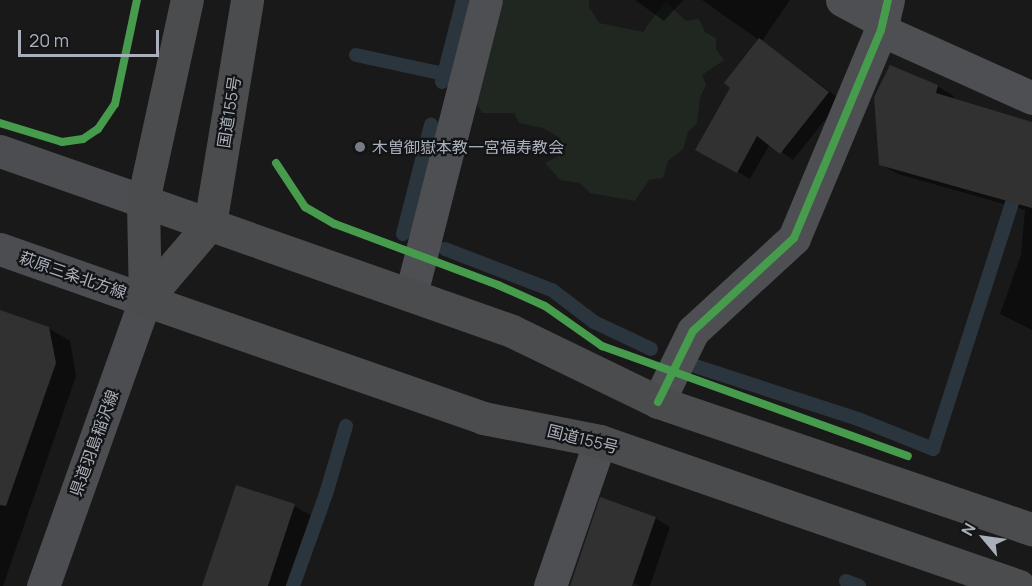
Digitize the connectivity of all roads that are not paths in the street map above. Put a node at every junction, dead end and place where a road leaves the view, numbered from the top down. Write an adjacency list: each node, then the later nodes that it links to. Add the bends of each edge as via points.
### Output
1 (187, 0): 8 (highway)
2 (247, 0): 9 (highway, 国道155号)
3 (486, 0): 11 (street)
4 (842, 0): 5 (street)
5 (884, 18): 6 (street); 13 (street, via 794,238 693,331)
6 (1032, 98)
7 (0, 151): 8 (main road)
8 (143, 201): 9 (highway); 12 (highway)
9 (210, 224): 11 (highway); 12 (highway)
10 (0, 249): 12 (main road, 萩原三条北方線)
11 (411, 294): 13 (highway, via 512,331)
12 (146, 300): 14 (highway, 国道155号, via 483,418); 17 (main road, 県道羽島稲沢線)
13 (658, 402): 15 (highway)
14 (600, 441): 16 (highway, 国道155号); 18 (street)
15 (1032, 529)
16 (994, 581): 19 (highway, 国道155号)
17 (43, 586)
18 (550, 586)
19 (1019, 586)

